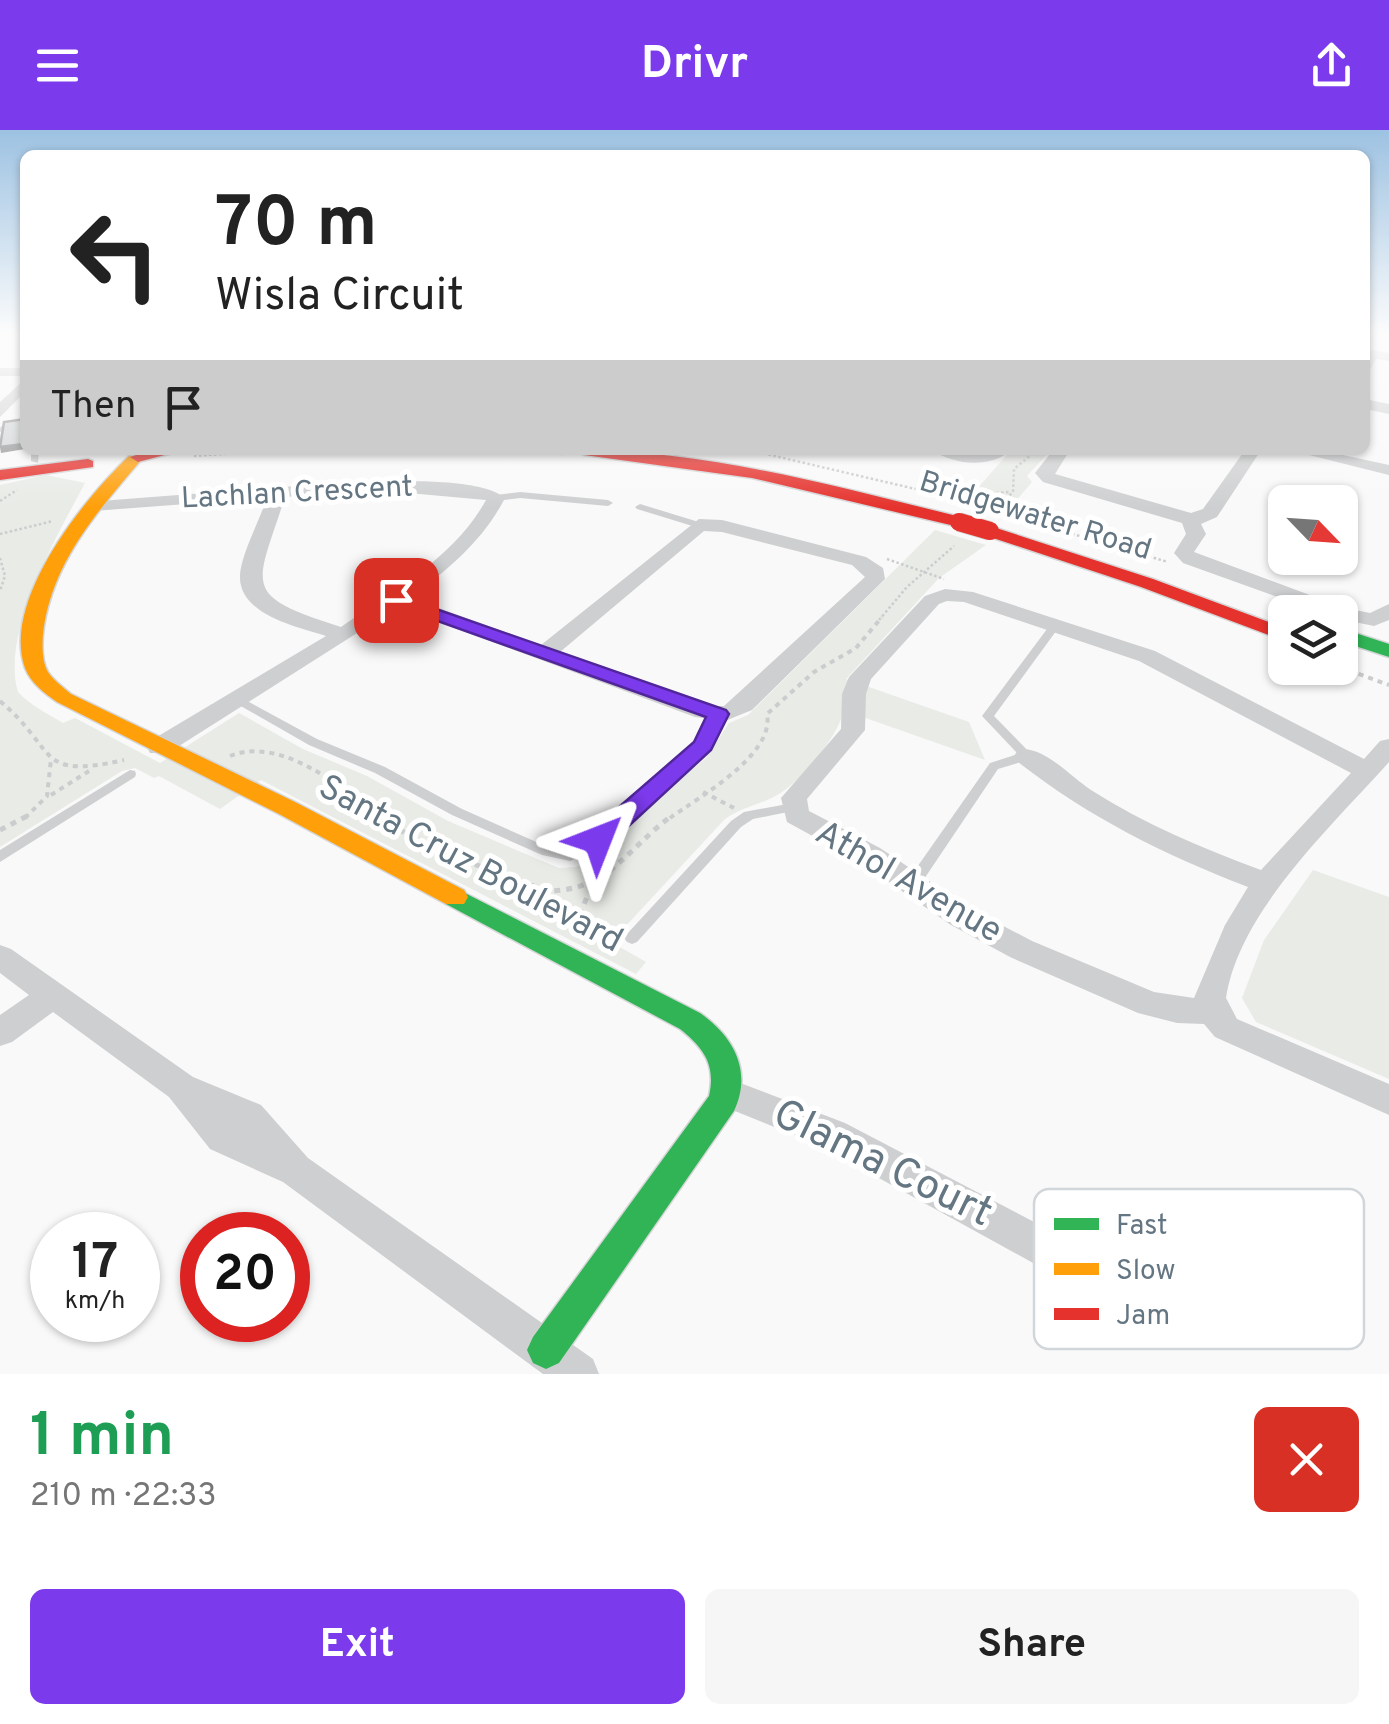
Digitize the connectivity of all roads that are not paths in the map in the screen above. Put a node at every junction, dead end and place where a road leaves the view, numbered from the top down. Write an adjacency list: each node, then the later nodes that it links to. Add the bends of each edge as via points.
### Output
1 (35, 455): 10 (street); 11 (street)
2 (138, 455): 10 (street); 18 (street, Santa Cruz Boulevard)
3 (656, 455): 20 (street, Bridgewater Road)
4 (721, 455): 20 (street, Bridgewater Road, via 807,470)
5 (966, 455): 6 (street)
6 (996, 455)
7 (1058, 455): 19 (street, via 1044,473 1049,478)
8 (1251, 455): 19 (street, via 1210,513)
9 (1319, 455): 12 (street)
10 (89, 458): 13 (street); 18 (street, via 98,479)
11 (0, 465)
12 (1389, 470)
13 (0, 475)
14 (278, 492): 15 (street, Lachlan Crescent, via 393,485); 18 (street, Lachlan Crescent); 29 (street, via 250,586 271,608)
15 (496, 498): 16 (lane); 23 (street, via 462,548)
16 (608, 503)
17 (640, 506): 21 (lane)
18 (92, 507): 38 (street, Santa Cruz Boulevard, via 52,570 30,646 34,666 64,698)
19 (1190, 518): 22 (street, via 1196,534 1184,554 1190,559)
20 (978, 519): 24 (street, Bridgewater Road, via 1136,560); 28 (street, Bridgewater Road)
21 (699, 525): 32 (street); 36 (street, via 859,561 876,572 744,705)
22 (1289, 595)
23 (396, 600): 29 (street); 32 (street)
24 (1268, 608)
25 (1389, 610): 26 (street, via 1374,620)
26 (1358, 617)
27 (1056, 623): 39 (lane, via 988,716); 40 (street, via 1147,656); 42 (street, Athol Avenue, via 966,596 932,600 860,677 852,730)
28 (1268, 628)
29 (342, 634): 35 (street)
30 (1358, 640): 31 (street)
31 (1389, 651)
32 (544, 654): 36 (street)
33 (1358, 660): 34 (street)
34 (1389, 671)
35 (236, 699): 36 (lane, via 457,812 559,856 588,848 694,754); 38 (street)
36 (718, 714)
37 (1389, 747): 40 (street)
38 (159, 748): 51 (street, Santa Cruz Boulevard, via 287,808 704,1028 726,1058)
39 (1027, 756): 44 (street, via 1131,828); 45 (lane, via 994,766)
40 (1368, 771): 44 (street)
41 (130, 774): 43 (lane)
42 (793, 806): 45 (street, Athol Avenue, via 803,822); 46 (lane, via 736,824)
43 (0, 857)
44 (1265, 882): 49 (street, via 1212,986)
45 (913, 884): 49 (street, Athol Avenue, via 1006,941 1131,996 1177,1010)
46 (632, 938)
47 (0, 958): 48 (street)
48 (52, 994): 50 (street); 54 (street, via 180,1087 222,1138 296,1170)
49 (1212, 1011): 52 (street, via 1226,1028)
50 (0, 1034)
51 (727, 1092): 53 (street, Glama Court, via 846,1141); 54 (street)
52 (1389, 1100)
53 (1034, 1242)
54 (546, 1350): 55 (street)
55 (578, 1374)

